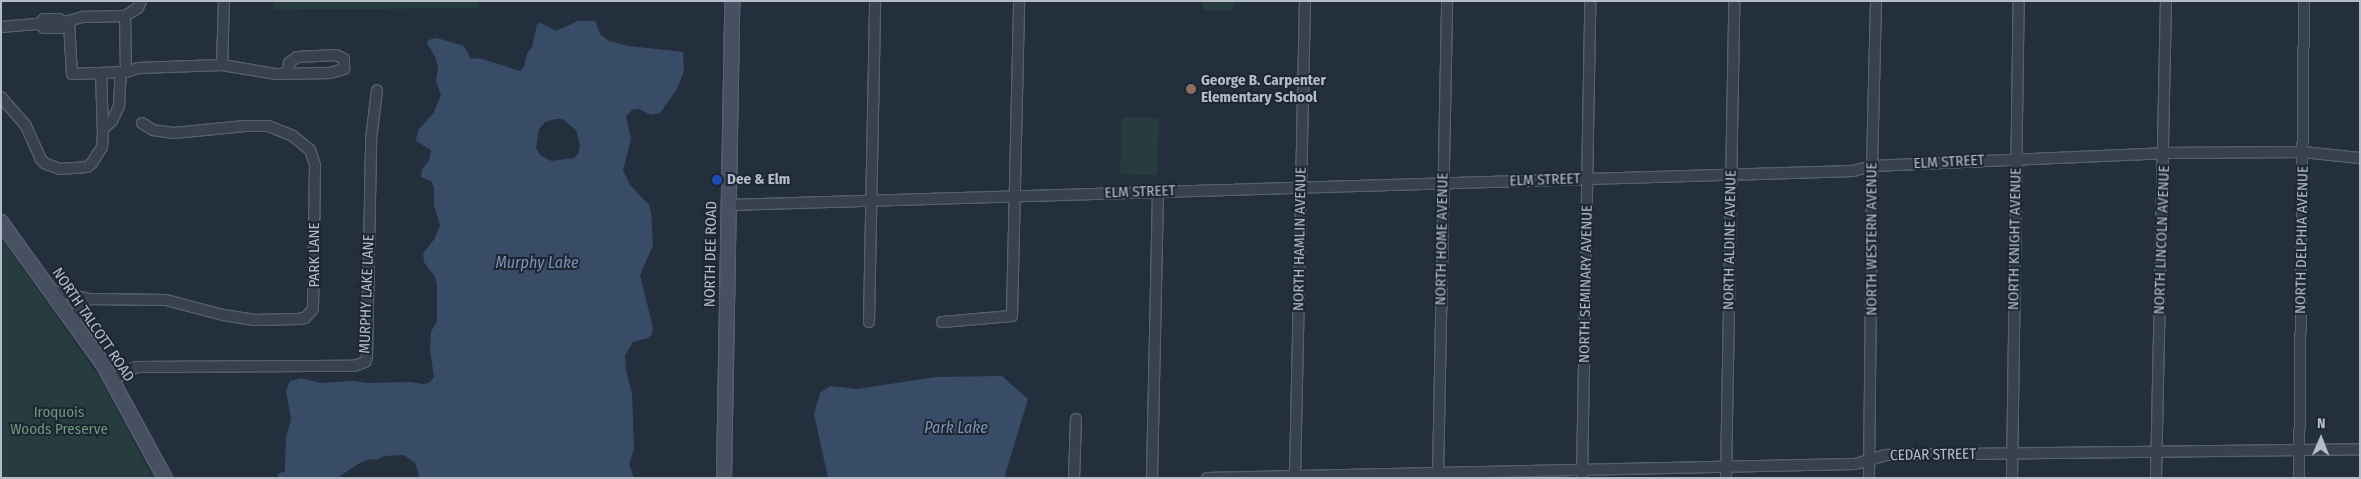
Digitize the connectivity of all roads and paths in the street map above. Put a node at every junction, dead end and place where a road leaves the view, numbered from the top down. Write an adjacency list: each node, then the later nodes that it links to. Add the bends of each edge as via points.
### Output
1 (141, 1): 14 (street, via 138,8)
2 (224, 1): 17 (street)
3 (732, 1): 37 (main road, NORTH DEE ROAD)
4 (875, 1): 36 (street)
5 (1019, 1): 35 (street)
6 (1305, 1): 33 (street, NORTH HAMLIN AVENUE)
7 (1447, 1): 32 (street, NORTH HOME AVENUE)
8 (1590, 1): 31 (street, NORTH SEMINARY AVENUE)
9 (1734, 1): 30 (street, NORTH ALDINE AVENUE)
10 (1876, 1): 29 (street, NORTH WESTERN AVENUE)
11 (2019, 1): 27 (street, NORTH KNIGHT AVENUE)
12 (2166, 1): 26 (street, NORTH LINCOLN AVENUE)
13 (2304, 1): 25 (street, NORTH DELPHIA AVENUE)
14 (125, 16): 15 (street, via 83,17); 18 (street)
15 (67, 22): 16 (street, via 61,28 44,28 39,24); 19 (street, via 72,74)
16 (1, 27)
17 (222, 65): 18 (street, via 138,68); 20 (street)
18 (123, 72): 19 (street); 24 (street, via 119,106 112,121)
19 (102, 74): 24 (street)
20 (287, 74): 20 (street, via 339,72 344,69 344,59 336,55 297,56 289,63)
21 (377, 90): 44 (street, MURPHY LAKE LANE, via 371,134 365,362 354,366 137,367)
22 (1, 97): 24 (street, via 26,126 40,158 52,167 87,166 102,146)
23 (142, 123): 40 (street, PARK LANE, via 154,130 174,133 268,126 293,136 310,150 315,164 313,309 305,318 255,320 166,300)
24 (103, 129)
25 (2303, 152): 26 (street, ELM STREET); 28 (street, ELM STREET); 46 (street, NORTH DELPHIA AVENUE)
26 (2164, 153): 27 (street, ELM STREET); 48 (street, NORTH LINCOLN AVENUE)
27 (2016, 158): 29 (street, ELM STREET); 49 (street, NORTH KNIGHT AVENUE)
28 (2360, 158)
29 (1872, 166): 30 (street, ELM STREET, via 1853,171); 50 (street, NORTH WESTERN AVENUE)
30 (1731, 174): 31 (street, ELM STREET); 51 (street, NORTH ALDINE AVENUE)
31 (1588, 178): 32 (street, ELM STREET); 52 (street, NORTH SEMINARY AVENUE)
32 (1443, 183): 33 (street, ELM STREET); 53 (street, NORTH HOME AVENUE)
33 (1301, 187): 34 (street, ELM STREET); 54 (street, NORTH HAMLIN AVENUE)
34 (1158, 192): 35 (street, ELM STREET); 58 (street)
35 (1014, 196): 36 (street, ELM STREET); 42 (street, via 1012,316)
36 (871, 200): 37 (street, ELM STREET); 41 (street)
37 (728, 204): 56 (main road, NORTH DEE ROAD)
38 (1, 222): 39 (main road, NORTH TALCOTT ROAD)
39 (50, 290): 40 (street, PARK LANE); 43 (main road, NORTH TALCOTT ROAD)
40 (90, 299): 43 (street, via 80,306)
41 (870, 322)
42 (942, 322)
43 (74, 323): 44 (main road, NORTH TALCOTT ROAD)
44 (113, 380): 55 (main road, NORTH TALCOTT ROAD)
45 (1076, 419): 57 (street)
46 (2299, 450): 47 (street, CEDAR STREET); 48 (street, CEDAR STREET); 64 (street, NORTH DELPHIA AVENUE)
47 (2360, 450)
48 (2156, 452): 49 (street, CEDAR STREET); 63 (street, NORTH LINCOLN AVENUE)
49 (2012, 453): 50 (street, CEDAR STREET, via 1886,455); 62 (street, NORTH KNIGHT AVENUE)
50 (1870, 460): 51 (street, CEDAR STREET, via 1855,464); 61 (street, NORTH WESTERN AVENUE)
51 (1727, 467): 52 (street, CEDAR STREET); 60 (street, NORTH ALDINE AVENUE)
52 (1582, 473): 53 (street, CEDAR STREET)
53 (1438, 475): 54 (street, CEDAR STREET)
54 (1295, 477): 59 (street, CEDAR STREET)
55 (166, 478)
56 (724, 478)
57 (1074, 478)
58 (1152, 478)
59 (1207, 478)
60 (1726, 478)
61 (1870, 478)
62 (2012, 478)
63 (2156, 478)
64 (2298, 478)

